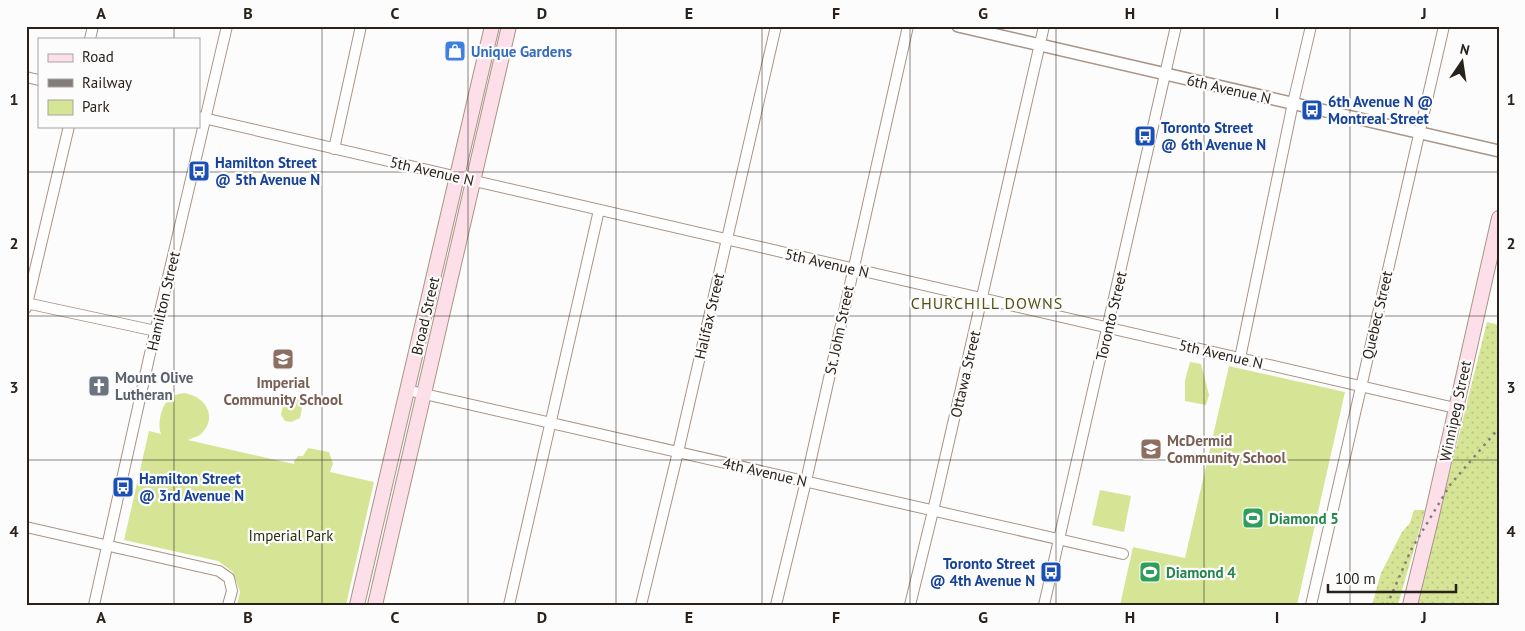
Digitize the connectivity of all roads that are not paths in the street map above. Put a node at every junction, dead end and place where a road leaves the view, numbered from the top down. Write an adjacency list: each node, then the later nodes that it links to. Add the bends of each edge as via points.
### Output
1 (227, 26): 15 (street, Hamilton Street)
2 (361, 26): 19 (street)
3 (492, 26): 21 (main road, Broad Street)
4 (509, 26): 22 (main road, Broad Street)
5 (776, 26): 25 (street, Halifax Street)
6 (908, 26): 26 (street, St. John Street)
7 (958, 26): 12 (street, 6th Avenue N)
8 (1044, 26): 12 (street, Ottawa Street)
9 (1176, 26): 13 (street, Toronto Street)
10 (1312, 26): 14 (street)
11 (1444, 26): 18 (street, Quebec Street)
12 (1040, 45): 13 (street, 6th Avenue N); 27 (street, Ottawa Street)
13 (1166, 74): 14 (street, 6th Avenue N); 29 (street, Toronto Street)
14 (1293, 103): 18 (street, 6th Avenue N); 31 (street)
15 (202, 118): 19 (street, 5th Avenue N)
16 (69, 128): 28 (street)
17 (200, 128): 30 (street, Hamilton Street)
18 (1420, 133): 20 (street, 6th Avenue N); 32 (street, Quebec Street)
19 (334, 148): 21 (street, 5th Avenue N)
20 (1499, 151)
21 (457, 177): 22 (street, 5th Avenue N); 33 (main road, Broad Street)
22 (473, 181): 23 (street, 5th Avenue N); 34 (main road, Broad Street)
23 (599, 210): 25 (street, 5th Avenue N); 36 (street)
24 (1499, 218): 35 (main road, Winnipeg Street)
25 (726, 239): 26 (street, 5th Avenue N); 37 (street, Halifax Street)
26 (853, 269): 27 (street, 5th Avenue N); 38 (street, St. John Street)
27 (982, 299): 29 (street, 5th Avenue N); 39 (street, Ottawa Street)
28 (27, 305): 30 (street)
29 (1108, 328): 31 (street, 5th Avenue N); 41 (street, Toronto Street)
30 (156, 331): 42 (street, Hamilton Street)
31 (1240, 358): 32 (street, 5th Avenue N)
32 (1361, 386): 35 (street, 5th Avenue N); 53 (street, Quebec Street)
33 (407, 390): 34 (street, 4th Avenue N); 46 (main road, Broad Street)
34 (424, 394): 36 (street, 4th Avenue N); 47 (main road, Broad Street)
35 (1455, 408): 54 (main road, Winnipeg Street)
36 (552, 423): 37 (street, 4th Avenue N); 48 (street)
37 (678, 452): 38 (street, 4th Avenue N); 49 (street, Halifax Street)
38 (806, 481): 39 (street, 4th Avenue N); 50 (street, St. John Street)
39 (933, 511): 41 (street, 4th Avenue N); 51 (street, Ottawa Street)
40 (26, 527): 42 (street)
41 (1060, 540): 43 (street, 4th Avenue N); 52 (street, Toronto Street)
42 (108, 546): 44 (street, Hamilton Street); 45 (street, via 219,571 229,578 232,591)
43 (1123, 554)
44 (94, 605)
45 (228, 605)
46 (357, 605)
47 (375, 605)
48 (509, 605)
49 (641, 605)
50 (776, 605)
51 (910, 605)
52 (1044, 605)
53 (1311, 605)
54 (1410, 605)

